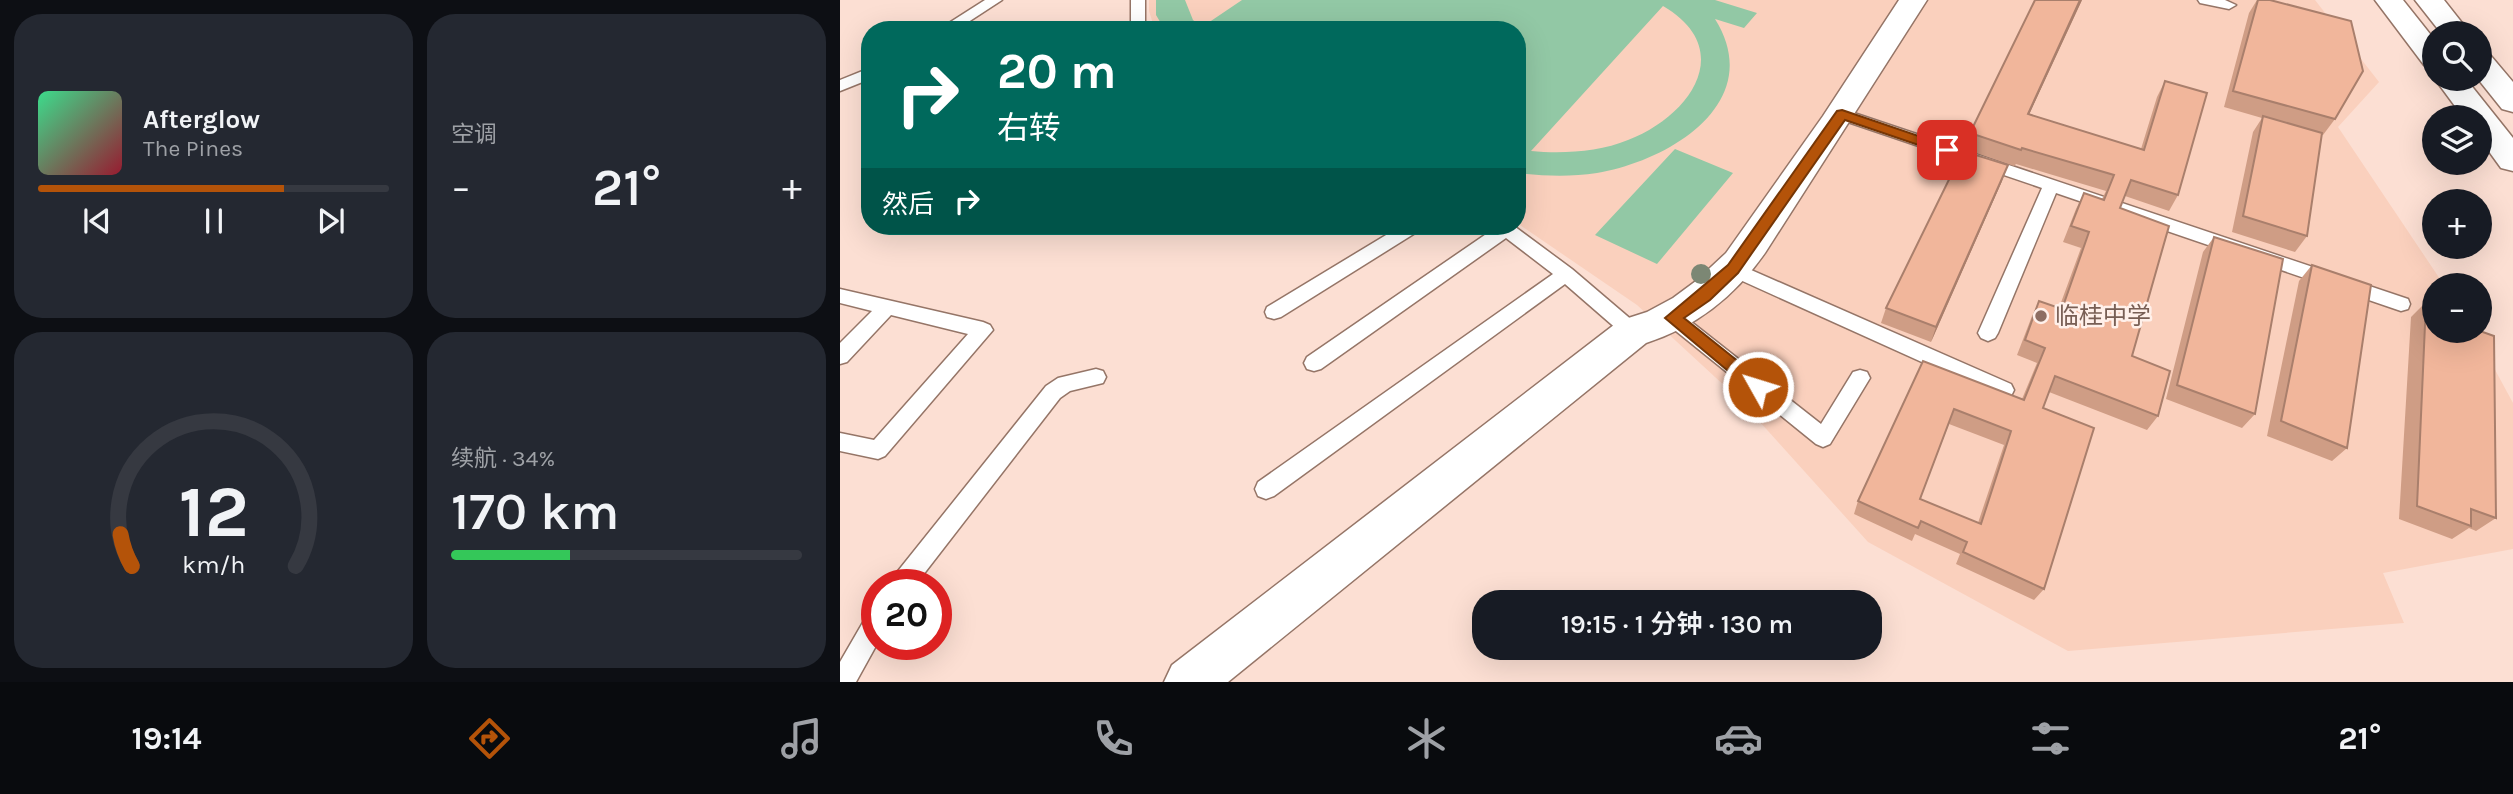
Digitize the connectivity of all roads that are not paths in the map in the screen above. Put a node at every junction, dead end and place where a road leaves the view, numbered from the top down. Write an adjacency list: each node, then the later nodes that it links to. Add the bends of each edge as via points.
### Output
1 (995, 0): 8 (lane)
2 (1138, 0): 9 (lane)
3 (1913, 0): 17 (street)
4 (2205, 0): 7 (lane)
5 (2389, 0): 11 (street)
6 (2429, 0): 10 (street)
7 (2229, 5)
8 (960, 21)
9 (1139, 21)
10 (2446, 21)
11 (2422, 43)
12 (861, 77): 14 (lane)
13 (2492, 77): 16 (street)
14 (840, 86)
15 (2459, 91): 18 (street)
16 (2513, 102)
17 (1842, 114): 19 (lane); 23 (street)
18 (2513, 160)
19 (2051, 186): 26 (lane); 31 (lane)
20 (1399, 235): 28 (lane)
21 (1493, 235): 33 (lane)
22 (1515, 235): 24 (lane)
23 (1733, 269): 29 (street); 36 (lane)
24 (1566, 274): 30 (lane); 38 (lane)
25 (840, 296): 27 (lane)
26 (2401, 303)
27 (887, 307): 32 (lane); 37 (lane, via 983,330 878,450)
28 (1274, 312)
29 (1673, 318): 30 (street); 35 (lane, via 1822,438)
30 (1633, 332): 42 (street)
31 (1988, 333)
32 (840, 356)
33 (1314, 363)
34 (1096, 377): 39 (lane, via 1065,384 1053,392)
35 (1860, 378)
36 (2004, 390)
37 (840, 442)
38 (1266, 489)
39 (914, 569)
40 (861, 648): 41 (lane)
41 (842, 682)
42 (1189, 682)

